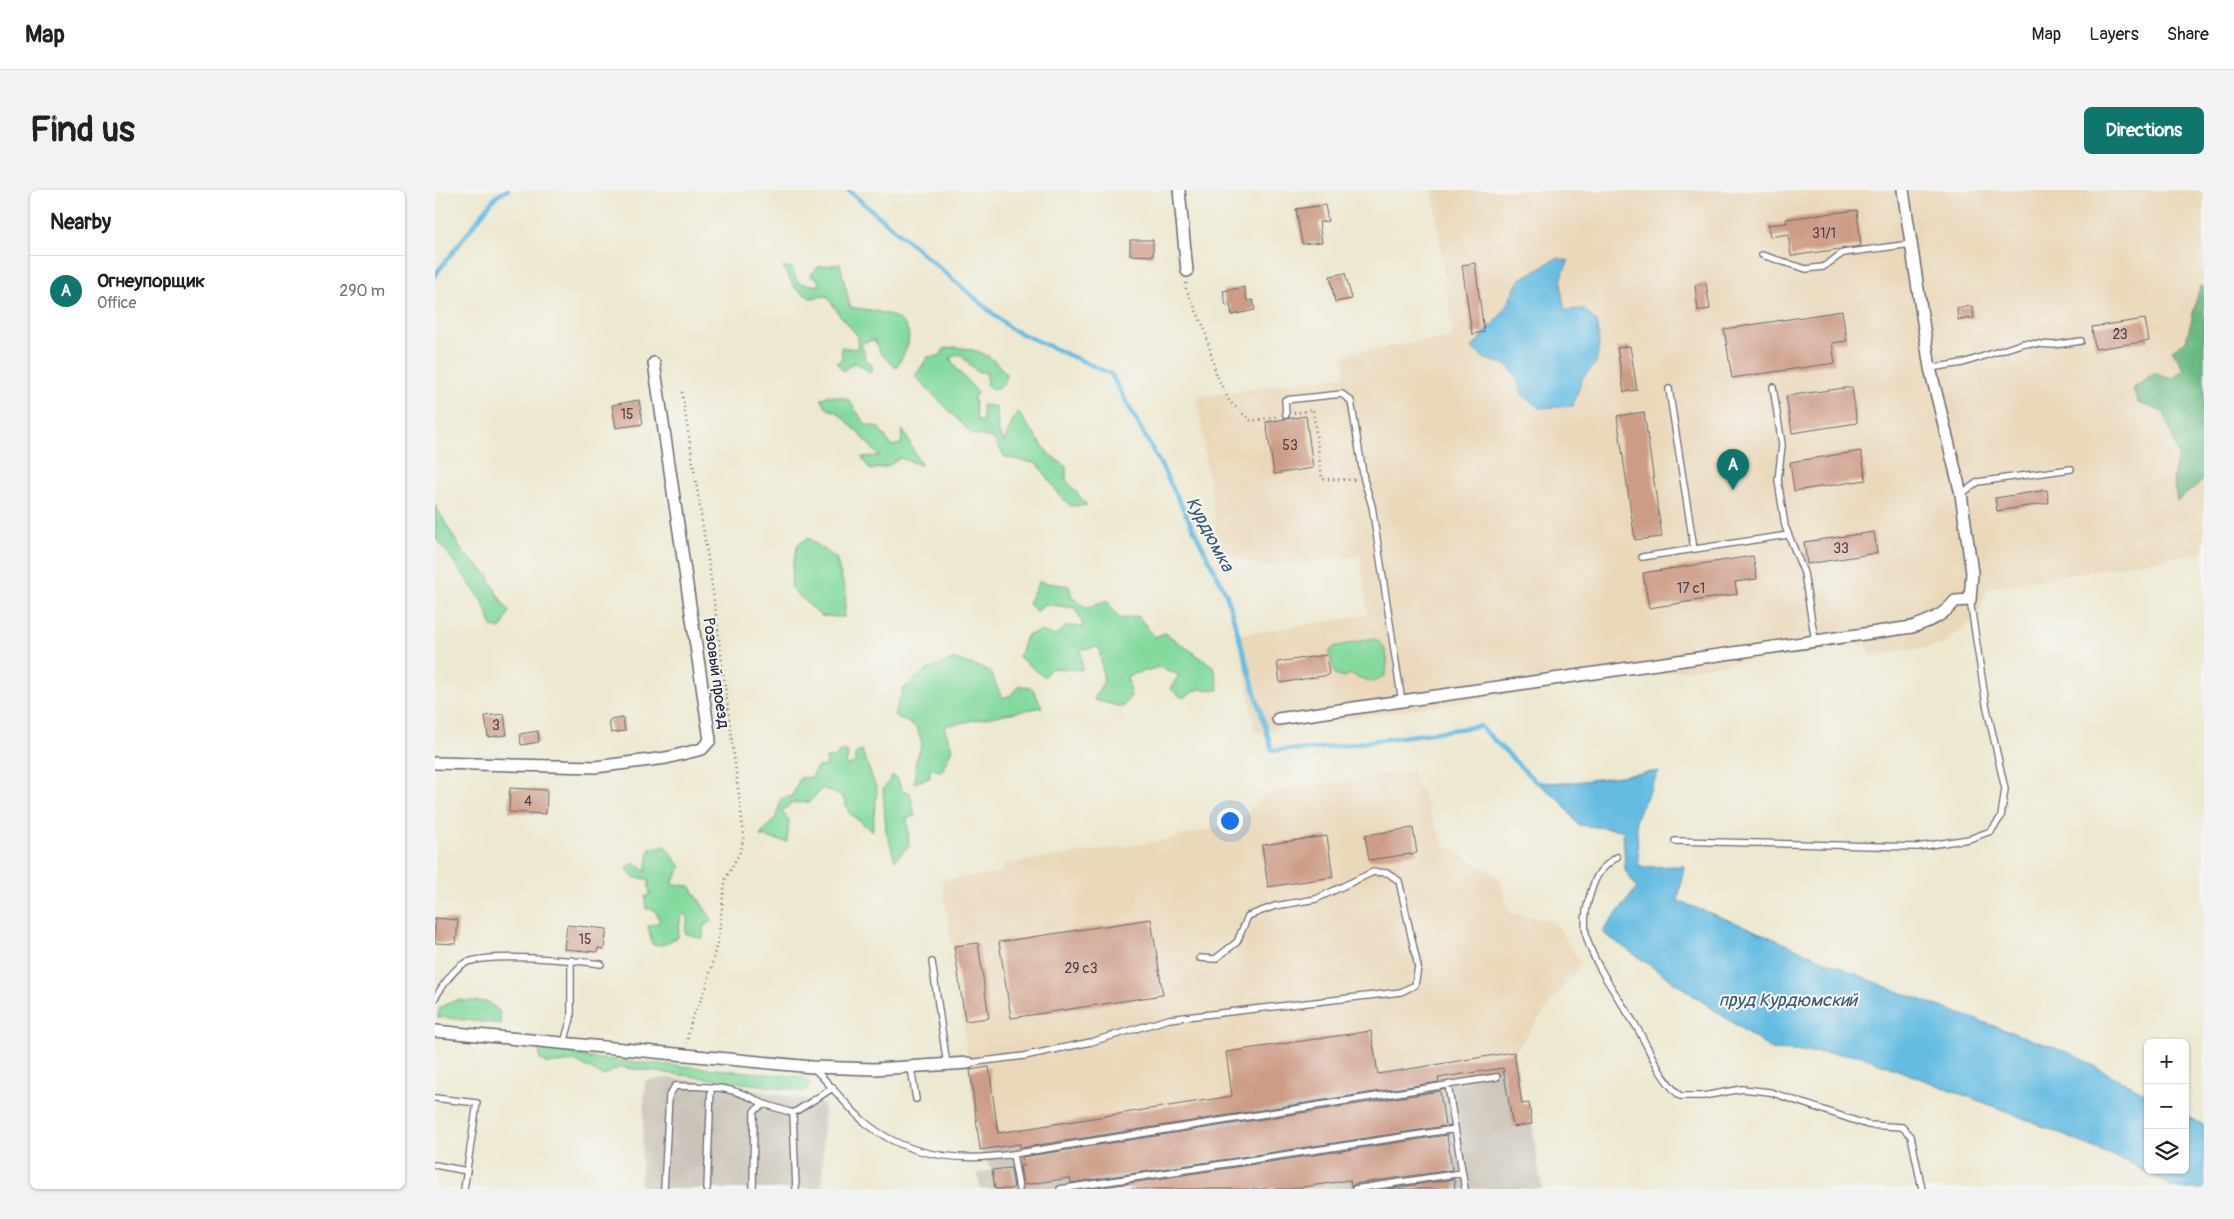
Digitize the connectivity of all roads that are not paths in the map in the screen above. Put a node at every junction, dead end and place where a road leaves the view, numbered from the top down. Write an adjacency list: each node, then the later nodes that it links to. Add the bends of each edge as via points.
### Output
1 (1179, 190): 5 (street)
2 (1903, 190): 3 (street)
3 (1911, 244): 4 (lane, via 1843,254 1823,268 1806,269); 8 (street)
4 (1761, 255)
5 (1187, 271)
6 (2081, 341): 8 (lane, via 2054,345 2024,343 1963,362)
7 (654, 363): 21 (street, Розовый проезд, via 710,740 702,749 666,758 595,767)
8 (1930, 368): 13 (street)
9 (1773, 387): 14 (lane, via 1782,445 1778,480)
10 (1669, 389): 15 (lane)
11 (1286, 415): 19 (lane, via 1285,400 1342,394 1351,400 1364,480 1372,506)
12 (2071, 469): 13 (lane, via 1978,482)
13 (1961, 494): 17 (street, via 1973,573)
14 (1788, 536): 15 (lane); 18 (lane, via 1804,573)
15 (1694, 549): 16 (lane)
16 (1642, 557)
17 (1970, 600): 18 (street, via 1955,601 1932,621 1912,627); 22 (lane, via 1986,704 2005,789 2001,818 1991,831 1969,840 1917,847)
18 (1815, 641): 19 (street)
19 (1402, 702): 20 (street)
20 (1278, 719)
21 (435, 763)
22 (1675, 841)
23 (1617, 856): 57 (lane, via 1601,868 1594,882 1586,906 1586,934 1596,959 1664,1081 1680,1096 1703,1096 1742,1089 1770,1092 1868,1125 1902,1127 1911,1136)
24 (1200, 958): 31 (lane, via 1215,959 1237,942 1249,916 1275,906 1316,899 1373,872 1388,873 1399,881 1418,966 1415,984 1401,992 1169,1019 1091,1042 1024,1056)
25 (571, 960): 27 (lane); 28 (lane, via 493,958 465,964 445,982); 30 (lane, via 571,1018)
26 (932, 962): 32 (lane)
27 (601, 964)
28 (435, 998)
29 (435, 1030): 30 (street)
30 (564, 1043): 33 (street)
31 (968, 1063): 32 (street)
32 (947, 1065): 34 (street)
33 (812, 1067): 34 (street); 38 (lane)
34 (911, 1068): 40 (lane)
35 (1497, 1077): 36 (lane)
36 (1448, 1085): 43 (lane); 44 (lane)
37 (711, 1086): 41 (lane, via 745,1093); 49 (lane, via 675,1086 669,1096); 50 (lane)
38 (833, 1088): 42 (lane); 44 (lane, via 866,1123 909,1148 962,1158)
39 (435, 1098): 46 (lane, via 477,1103)
40 (916, 1099)
41 (764, 1104): 42 (lane); 51 (lane, via 755,1111)
42 (793, 1114): 52 (lane)
43 (1455, 1130): 47 (lane); 54 (lane)
44 (1013, 1154): 53 (lane)
45 (435, 1165): 46 (lane)
46 (467, 1171): 48 (lane)
47 (1462, 1173): 55 (lane); 56 (lane)
48 (464, 1189)
49 (664, 1189)
50 (707, 1189)
51 (753, 1189)
52 (795, 1189)
53 (1019, 1189)
54 (1060, 1189)
55 (1355, 1189)
56 (1465, 1189)
57 (1922, 1189)

